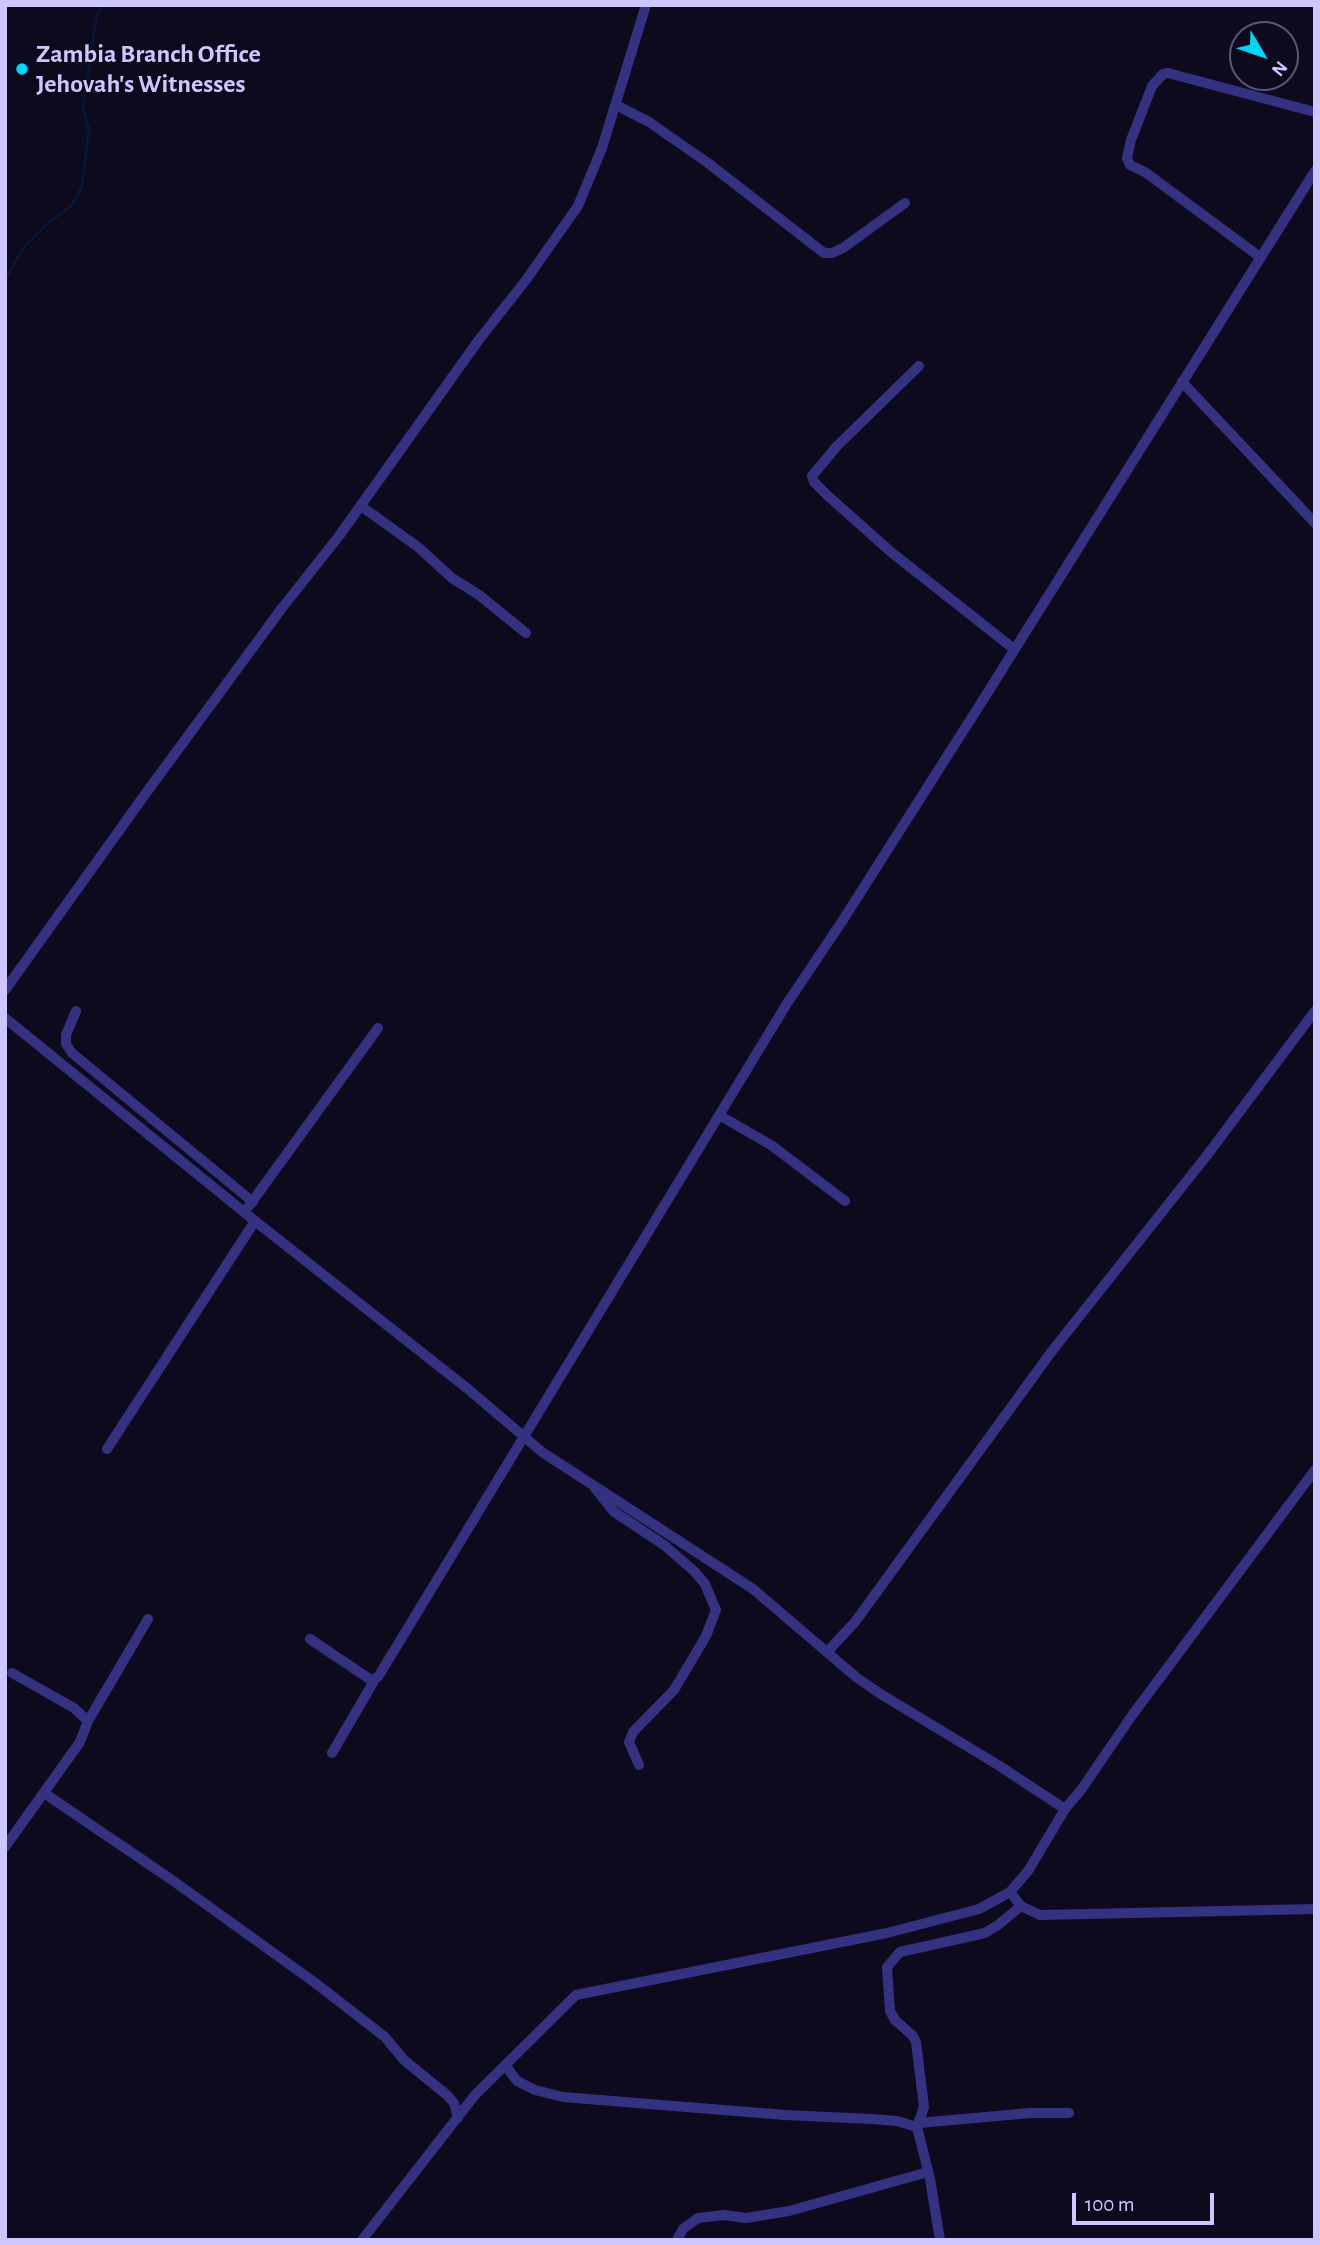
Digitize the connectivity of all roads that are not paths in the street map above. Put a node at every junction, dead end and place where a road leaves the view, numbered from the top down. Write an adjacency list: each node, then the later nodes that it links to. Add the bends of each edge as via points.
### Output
1 (646, 5): 2 (street)
2 (617, 105): 5 (street, via 708,163 824,253 843,248); 9 (street, via 578,206)
3 (1315, 112): 6 (street, via 1168,73 1152,86 1131,140 1130,165 1183,198)
4 (1315, 171): 6 (street)
5 (905, 203)
6 (1260, 257): 8 (street)
7 (919, 366): 12 (street, via 837,446 812,476 814,482 891,552)
8 (1182, 382): 10 (street); 12 (street)
9 (361, 506): 11 (street); 13 (street)
10 (1315, 523)
11 (526, 633)
12 (1014, 649): 18 (street)
13 (5, 990)
14 (1315, 1011): 29 (street, via 1052,1351 855,1622)
15 (76, 1012): 20 (street, via 66,1035 72,1053)
16 (5, 1018): 21 (street)
17 (378, 1028): 20 (street)
18 (719, 1115): 19 (street, via 771,1145); 23 (street)
19 (845, 1201)
20 (253, 1202): 21 (street)
21 (245, 1212): 22 (street)
22 (255, 1221): 23 (street); 24 (street)
23 (524, 1437): 26 (street); 31 (street)
24 (107, 1449)
25 (1315, 1470): 36 (street)
26 (593, 1484): 29 (street, via 753,1589); 34 (street, via 613,1511 694,1571 716,1610 679,1683 633,1732 629,1742)
27 (148, 1619): 32 (street)
28 (310, 1640): 31 (street)
29 (827, 1653): 36 (street, via 879,1693)
30 (12, 1673): 32 (street, via 74,1708)
31 (374, 1681): 33 (street)
32 (88, 1721): 35 (street, via 80,1742)
33 (332, 1753)
34 (639, 1765)
35 (44, 1793): 37 (street); 43 (street, via 385,2036 404,2060 447,2095)
36 (1065, 1809): 38 (street)
37 (5, 1847)
38 (1010, 1892): 39 (street); 41 (street, via 979,1909 887,1933 576,1995)
39 (1021, 1906): 40 (street, via 1040,1916); 44 (street, via 985,1933 900,1952 887,1967 890,2011 916,2042 923,2107)
40 (1315, 1909)
41 (505, 2065): 43 (street); 44 (street, via 517,2081 563,2097)
42 (1069, 2113): 44 (street)
43 (458, 2118): 46 (street)
44 (918, 2125): 45 (street)
45 (928, 2172): 47 (street, via 789,2211 746,2218 698,2218); 48 (street)
46 (362, 2240)
47 (677, 2240)
48 (940, 2240)

